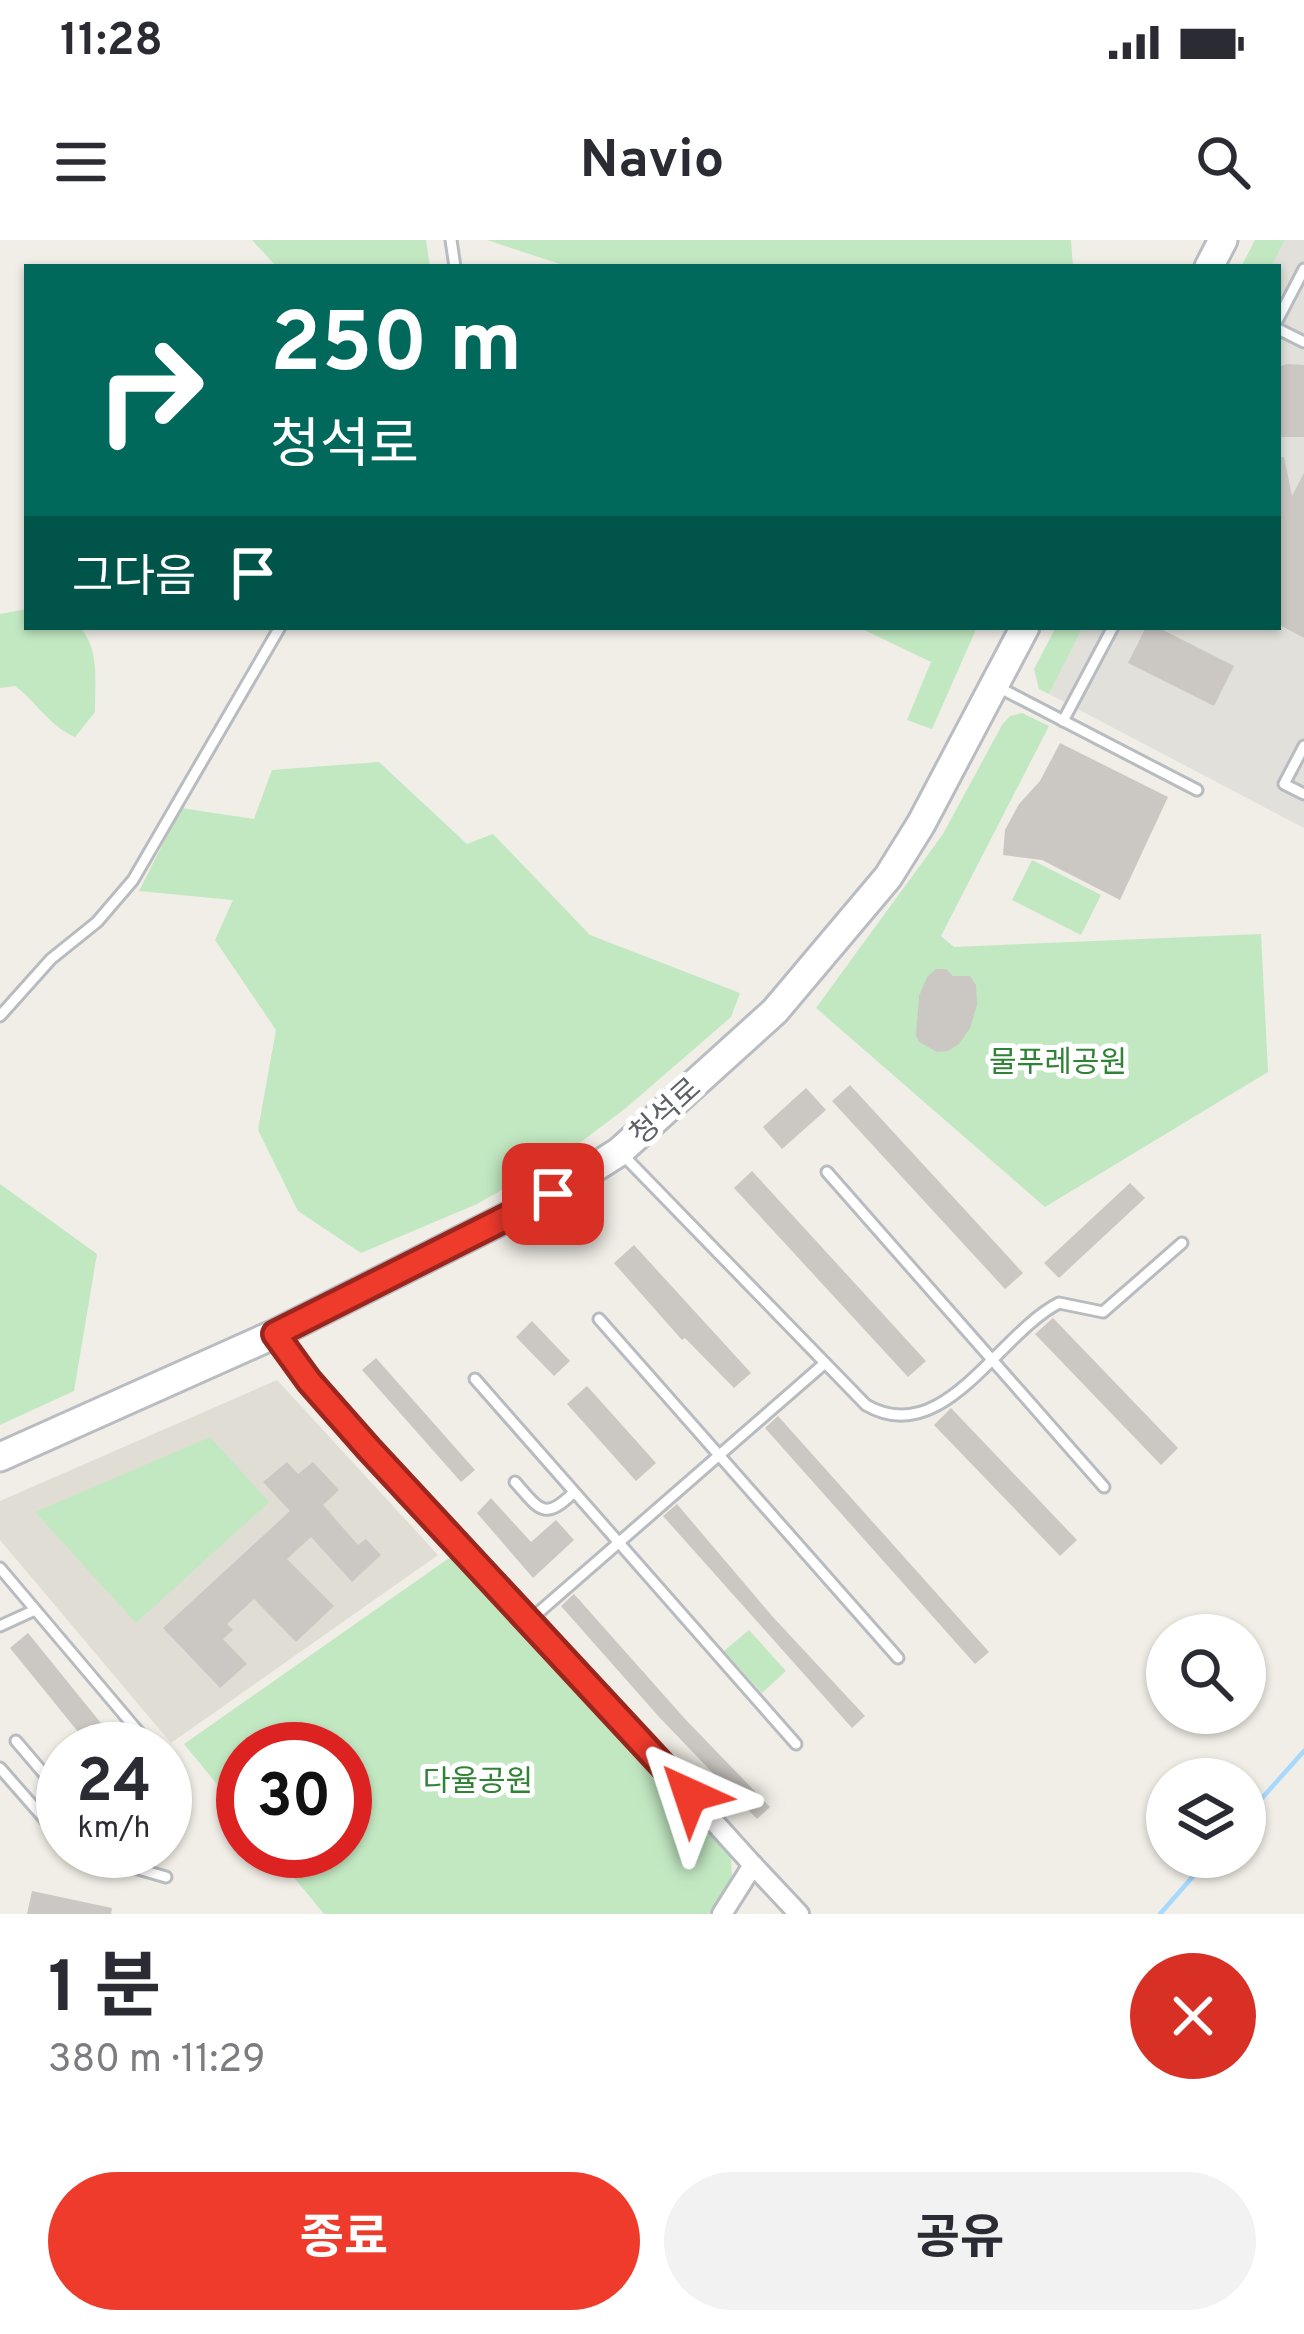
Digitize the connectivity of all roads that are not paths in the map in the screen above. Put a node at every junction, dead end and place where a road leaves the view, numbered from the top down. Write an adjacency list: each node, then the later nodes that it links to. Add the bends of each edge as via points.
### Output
1 (1304, 269): 2 (lane)
2 (1281, 313)
3 (278, 630): 11 (lane, via 134,880)
4 (1023, 630): 6 (main road, 청석로)
5 (1111, 630): 7 (lane)
6 (995, 686): 7 (lane); 12 (main road, 청석로, via 921,824 851,924 775,1011)
7 (1063, 721): 9 (lane)
8 (1304, 746): 10 (lane, via 1284,784)
9 (1197, 790)
10 (1304, 794)
11 (0, 1016)
12 (619, 1151): 16 (main road, 청석로, via 553,1194); 18 (lane)
13 (827, 1172): 17 (lane)
14 (1181, 1243): 17 (lane, via 1103,1312 1059,1303)
15 (598, 1318): 20 (lane)
16 (275, 1334): 21 (main road, 청석로); 28 (street, via 369,1449)
17 (991, 1359): 18 (lane, via 912,1418 886,1417 866,1405); 23 (lane)
18 (825, 1364): 20 (lane)
19 (475, 1379): 24 (lane)
20 (719, 1456): 25 (lane); 30 (lane)
21 (0, 1457)
22 (515, 1482): 24 (lane, via 548,1510)
23 (1104, 1487)
24 (574, 1492): 25 (lane)
25 (619, 1543): 28 (lane); 33 (lane)
26 (0, 1568): 27 (lane)
27 (35, 1610): 29 (lane); 31 (lane)
28 (531, 1619): 38 (street)
29 (0, 1626)
30 (898, 1658)
31 (130, 1722)
32 (16, 1741): 34 (lane)
33 (796, 1744)
34 (29, 1756): 35 (lane); 36 (lane)
35 (36, 1764)
36 (4, 1772): 37 (lane)
37 (36, 1809)
38 (753, 1865): 39 (street); 40 (street)
39 (722, 1914)
40 (800, 1914)

